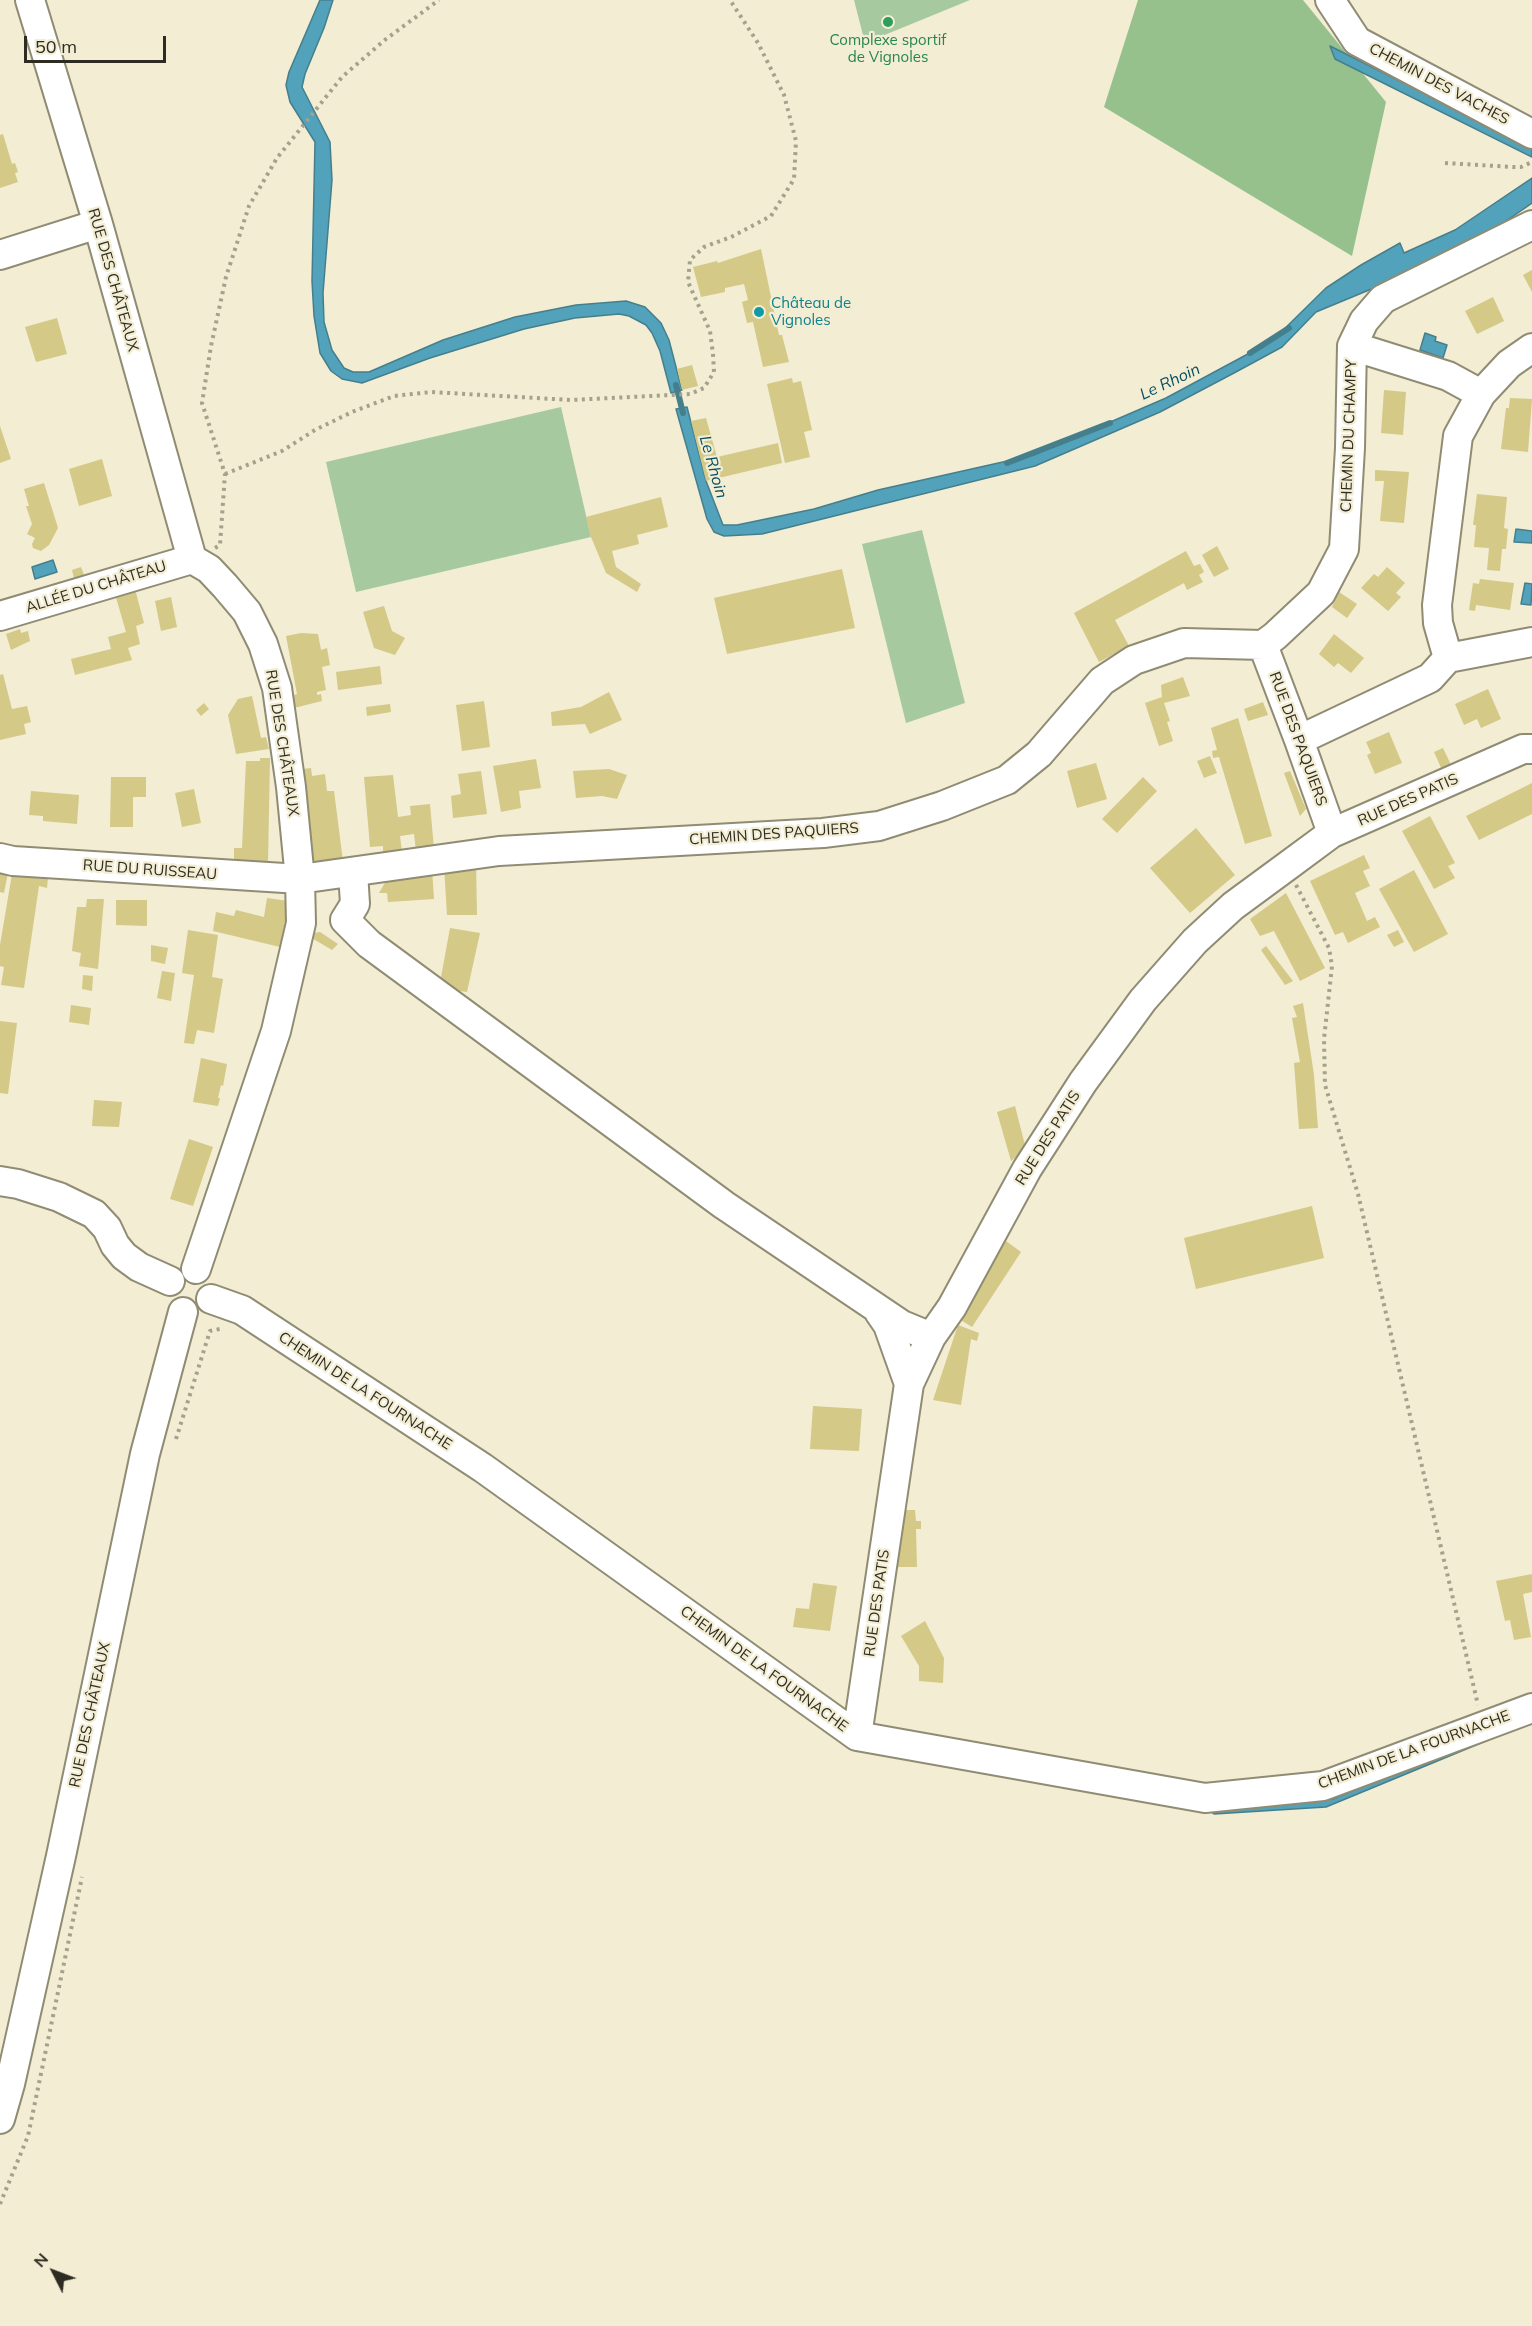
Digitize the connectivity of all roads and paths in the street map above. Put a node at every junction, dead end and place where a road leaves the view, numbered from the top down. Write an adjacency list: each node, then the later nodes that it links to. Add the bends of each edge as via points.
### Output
1 (30, 0): 8 (street, RUE DES CHÂTEAUX)
2 (439, 0): 14 (path, via 342,77 277,158 249,206 226,277 202,403)
3 (729, 0): 14 (path, via 758,43 784,95 796,141 794,179 771,216 704,247 690,260 688,282 710,331 714,372 704,388 690,394 571,400 431,392 394,396 352,412 282,451)
4 (1330, 0): 5 (street, CHEMIN DES VACHES, via 1357,41)
5 (1532, 134)
6 (1532, 162): 7 (path, via 1521,167)
7 (1445, 163)
8 (98, 224): 10 (street); 15 (street, RUE DES CHÂTEAUX)
9 (1532, 225): 11 (street, CHEMIN DU CHAMPY, via 1383,299 1364,321)
10 (0, 255)
11 (1352, 346): 13 (street, via 1448,376); 18 (street, CHEMIN DU CHAMPY, via 1344,549 1321,593)
12 (1532, 348): 13 (street, via 1509,364)
13 (1481, 394): 19 (street, via 1458,436 1456,448 1437,605)
14 (225, 474): 15 (path, via 220,545)
15 (192, 559): 16 (street, ALLÉE DU CHÂTEAU); 26 (street, RUE DES CHÂTEAUX, via 209,569 247,612 269,661 277,688)
16 (0, 616)
17 (1532, 642): 19 (street)
18 (1263, 645): 20 (street, RUE DES PAQUIERS); 25 (street, CHEMIN DES PAQUIERS, via 1184,643 1134,660 1102,681 1039,754 1007,780 879,826 823,833 499,851)
19 (1448, 657): 20 (street, via 1430,678)
20 (1299, 740): 22 (street, RUE DES PAQUIERS)
21 (1532, 749): 22 (street, RUE DES PATIS, via 1523,749)
22 (1332, 833): 24 (street, RUE DES PATIS)
23 (0, 858): 26 (street, RUE DU RUISSEAU)
24 (1286, 867): 33 (street, RUE DES PATIS, via 1233,906 1195,941 1143,999 1027,1169); 41 (path, via 1329,948 1332,966 1324,1039 1325,1085 1358,1194)
25 (353, 872): 26 (street, CHEMIN DES PAQUIERS); 27 (street, via 355,904)
26 (300, 879): 28 (street, RUE DES CHÂTEAUX)
27 (345, 920): 28 (street); 34 (street, via 369,944 724,1205)
28 (301, 923): 30 (street, RUE DES CHÂTEAUX, via 276,1031)
29 (0, 1181): 31 (street, via 59,1197 94,1214 124,1256)
30 (196, 1269): 31 (street, via 181,1271); 32 (street, via 212,1284)
31 (170, 1281): 36 (street, via 169,1296)
32 (211, 1299): 35 (street, CHEMIN DE LA FOURNACHE); 36 (street, via 202,1310)
33 (952, 1307): 34 (street, via 903,1314); 37 (street, RUE DES PATIS)
34 (876, 1309): 37 (street); 38 (street, via 888,1325)
35 (242, 1310): 39 (path, via 233,1327 210,1331); 42 (street, CHEMIN DE LA FOURNACHE, via 483,1468)
36 (183, 1312): 44 (street, RUE DES CHÂTEAUX, via 145,1454 61,1856)
37 (931, 1337): 38 (street, RUE DES PATIS)
38 (909, 1384): 42 (street, RUE DES PATIS)
39 (175, 1442)
40 (1532, 1708): 41 (street, CHEMIN DE LA FOURNACHE)
41 (1484, 1726): 42 (street, CHEMIN DE LA FOURNACHE, via 1323,1786 1205,1797)
42 (857, 1736)
43 (83, 1872): 45 (path, via 28,2136)
44 (0, 2118)
45 (0, 2204)

